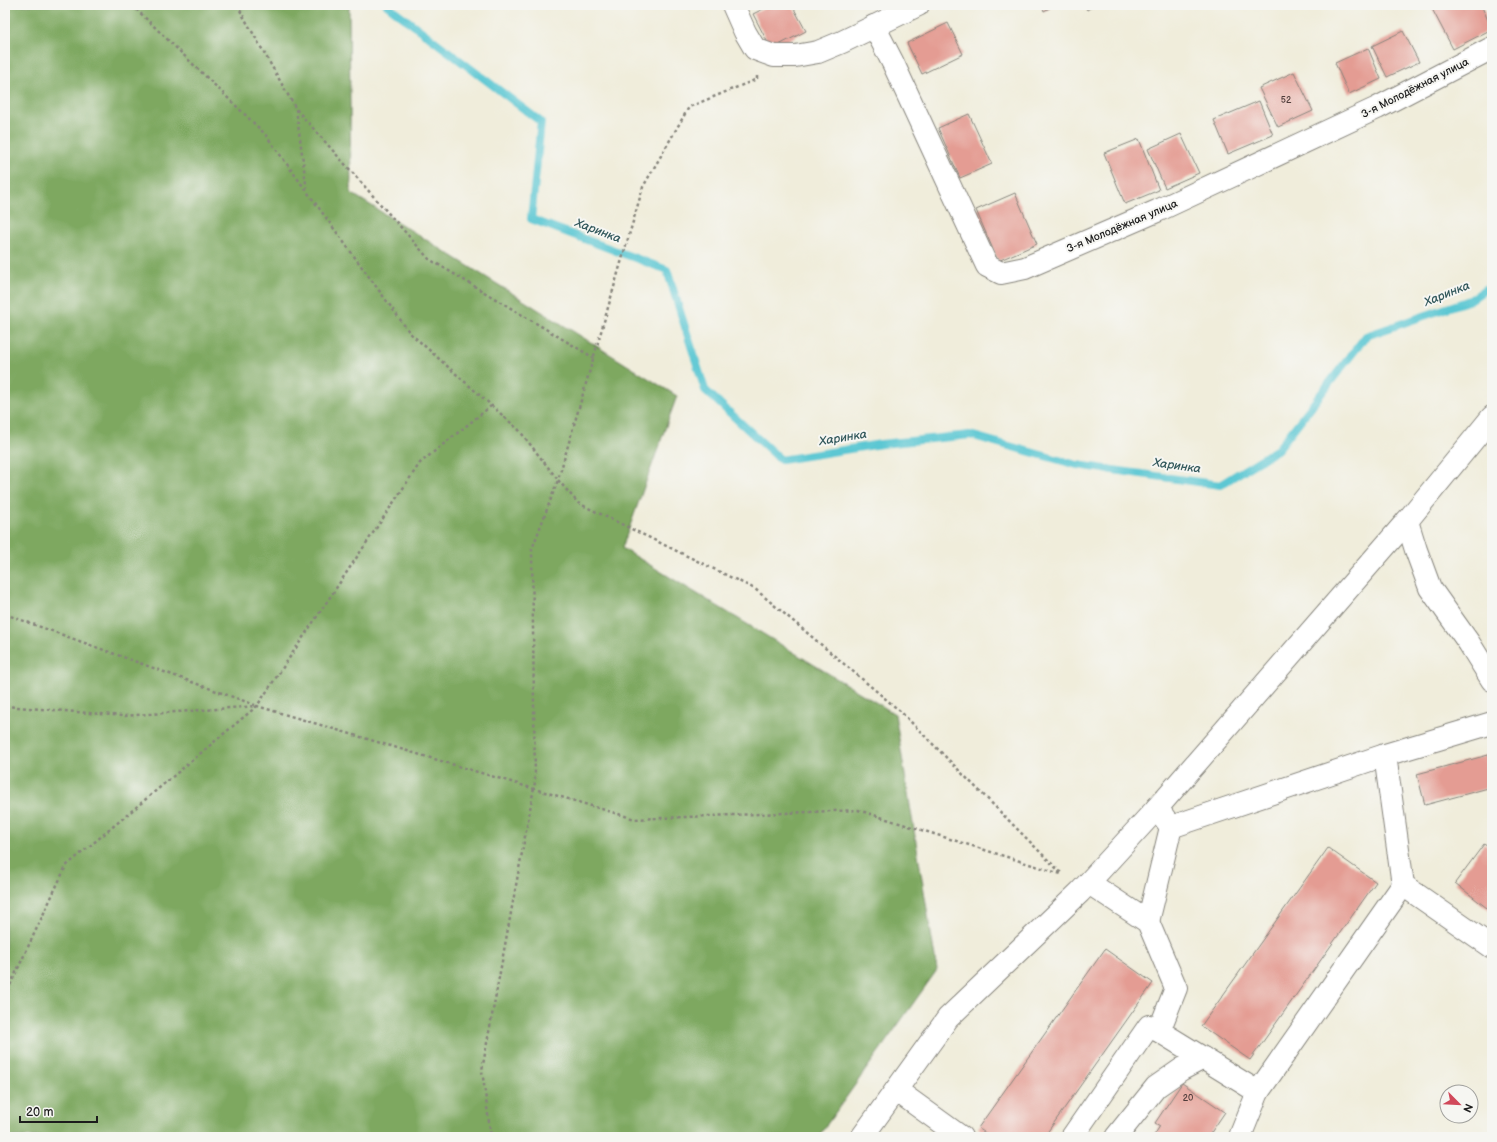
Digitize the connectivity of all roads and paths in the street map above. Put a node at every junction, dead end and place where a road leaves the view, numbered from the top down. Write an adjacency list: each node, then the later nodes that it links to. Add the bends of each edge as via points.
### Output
1 (132, 5): 9 (path, via 265,134)
2 (237, 5): 8 (path)
3 (733, 5): 7 (street)
4 (918, 5): 5 (street)
5 (874, 26): 6 (street, 3-я Молодёжная улица, via 987,266 1001,273 1025,268 1157,211 1377,108); 7 (street, via 810,54 774,56)
6 (1492, 48)
7 (755, 49): 10 (path, via 757,79 689,107 643,187)
8 (296, 108): 9 (path); 10 (path, via 429,259)
9 (307, 192): 11 (path, via 410,333)
10 (594, 358): 13 (path)
11 (491, 406): 13 (path, via 519,430); 18 (path, via 420,463)
12 (1492, 417): 14 (street)
13 (558, 480): 21 (path, via 532,549 535,782); 24 (path, via 578,503 755,589 900,711)
14 (1407, 521): 16 (street, via 1430,588); 22 (street)
15 (5, 614): 18 (path)
16 (1492, 680)
17 (5, 706): 18 (path, via 123,716)
18 (257, 706): 21 (path); 29 (path, via 66,866)
19 (1492, 723): 20 (street)
20 (1385, 755): 23 (street); 25 (street)
21 (533, 789): 24 (path, via 635,819 858,810); 34 (path, via 482,1070)
22 (1157, 808): 23 (street); 26 (street)
23 (1171, 827): 27 (street)
24 (1063, 875): 26 (path)
25 (1403, 885): 28 (street); 33 (street)
26 (1084, 887): 27 (street); 32 (street, via 948,1018)
27 (1148, 922): 30 (street, via 1176,988)
28 (1492, 947)
29 (5, 996)
30 (1159, 1031): 31 (street); 37 (street, via 1149,1026)
31 (1203, 1058): 33 (street); 38 (street, via 1156,1087)
32 (896, 1090): 35 (street); 36 (street)
33 (1258, 1092): 39 (street)
34 (491, 1137)
35 (862, 1137)
36 (961, 1137)
37 (1072, 1137)
38 (1116, 1137)
39 (1242, 1137)

